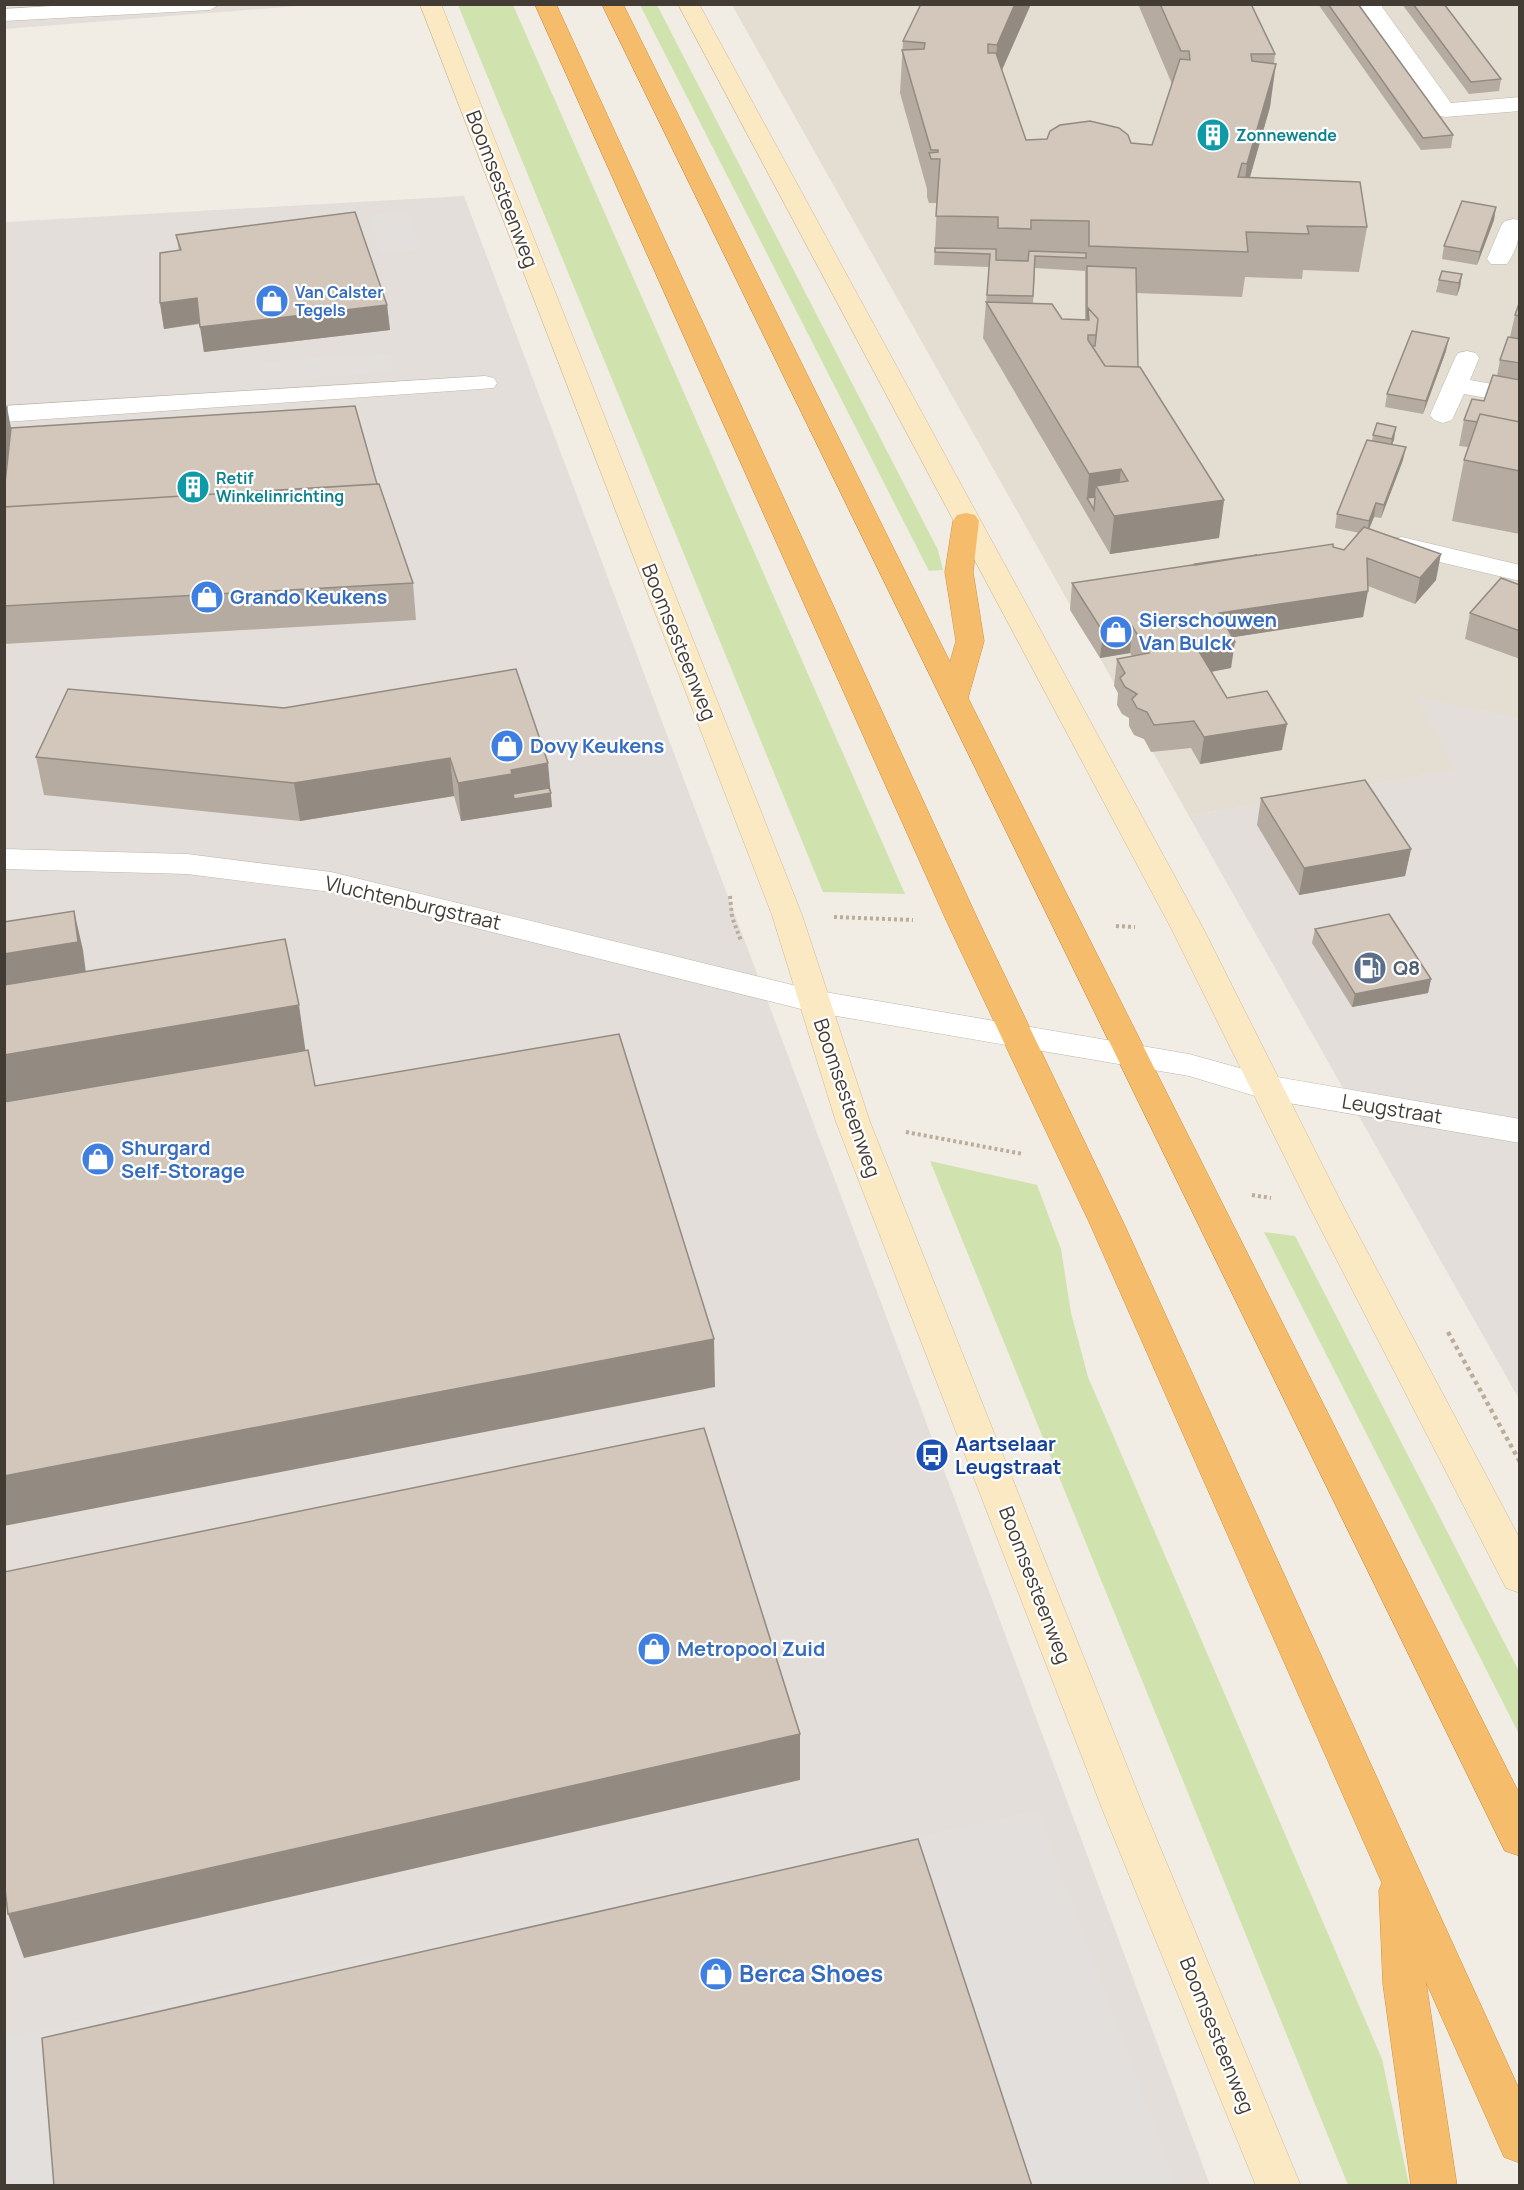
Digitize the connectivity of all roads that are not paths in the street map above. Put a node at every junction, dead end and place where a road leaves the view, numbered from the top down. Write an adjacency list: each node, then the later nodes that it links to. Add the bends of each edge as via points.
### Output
1 (210, 4): 7 (street)
2 (430, 4): 22 (main road, Boomsesteenweg, via 787,915)
3 (545, 4): 23 (highway)
4 (612, 4): 20 (highway)
5 (688, 4): 17 (main road)
6 (1369, 4): 8 (street, via 1445,110)
7 (4, 15)
8 (1520, 104)
9 (1520, 227): 10 (street, via 1513,226)
10 (1499, 259)
11 (1467, 358): 13 (street)
12 (485, 383): 15 (street)
13 (1456, 385): 14 (street); 16 (street)
14 (1520, 397)
15 (4, 414)
16 (1443, 415)
17 (966, 521): 20 (highway, via 959,572 970,641); 25 (main road, via 1188,930)
18 (1402, 545): 19 (street)
19 (1520, 573)
20 (954, 698): 24 (highway)
21 (4, 859): 22 (street, Vluchtenburgstraat, via 187,864 331,882)
22 (813, 1001): 23 (street, Vluchtenburgstraat); 31 (main road, Boomsesteenweg, via 871,1167 1124,1811)
23 (1017, 1034): 24 (street, Leugstraat); 29 (highway)
24 (1130, 1056): 25 (street, Leugstraat, via 1189,1065); 28 (highway, via 1198,1185)
25 (1265, 1087): 26 (street, Leugstraat); 27 (main road)
26 (1520, 1131)
27 (1520, 1577)
28 (1520, 1838)
29 (1399, 1870): 30 (highway); 32 (highway, via 1405,1984)
30 (1520, 2142)
31 (1279, 2186)
32 (1434, 2186)

